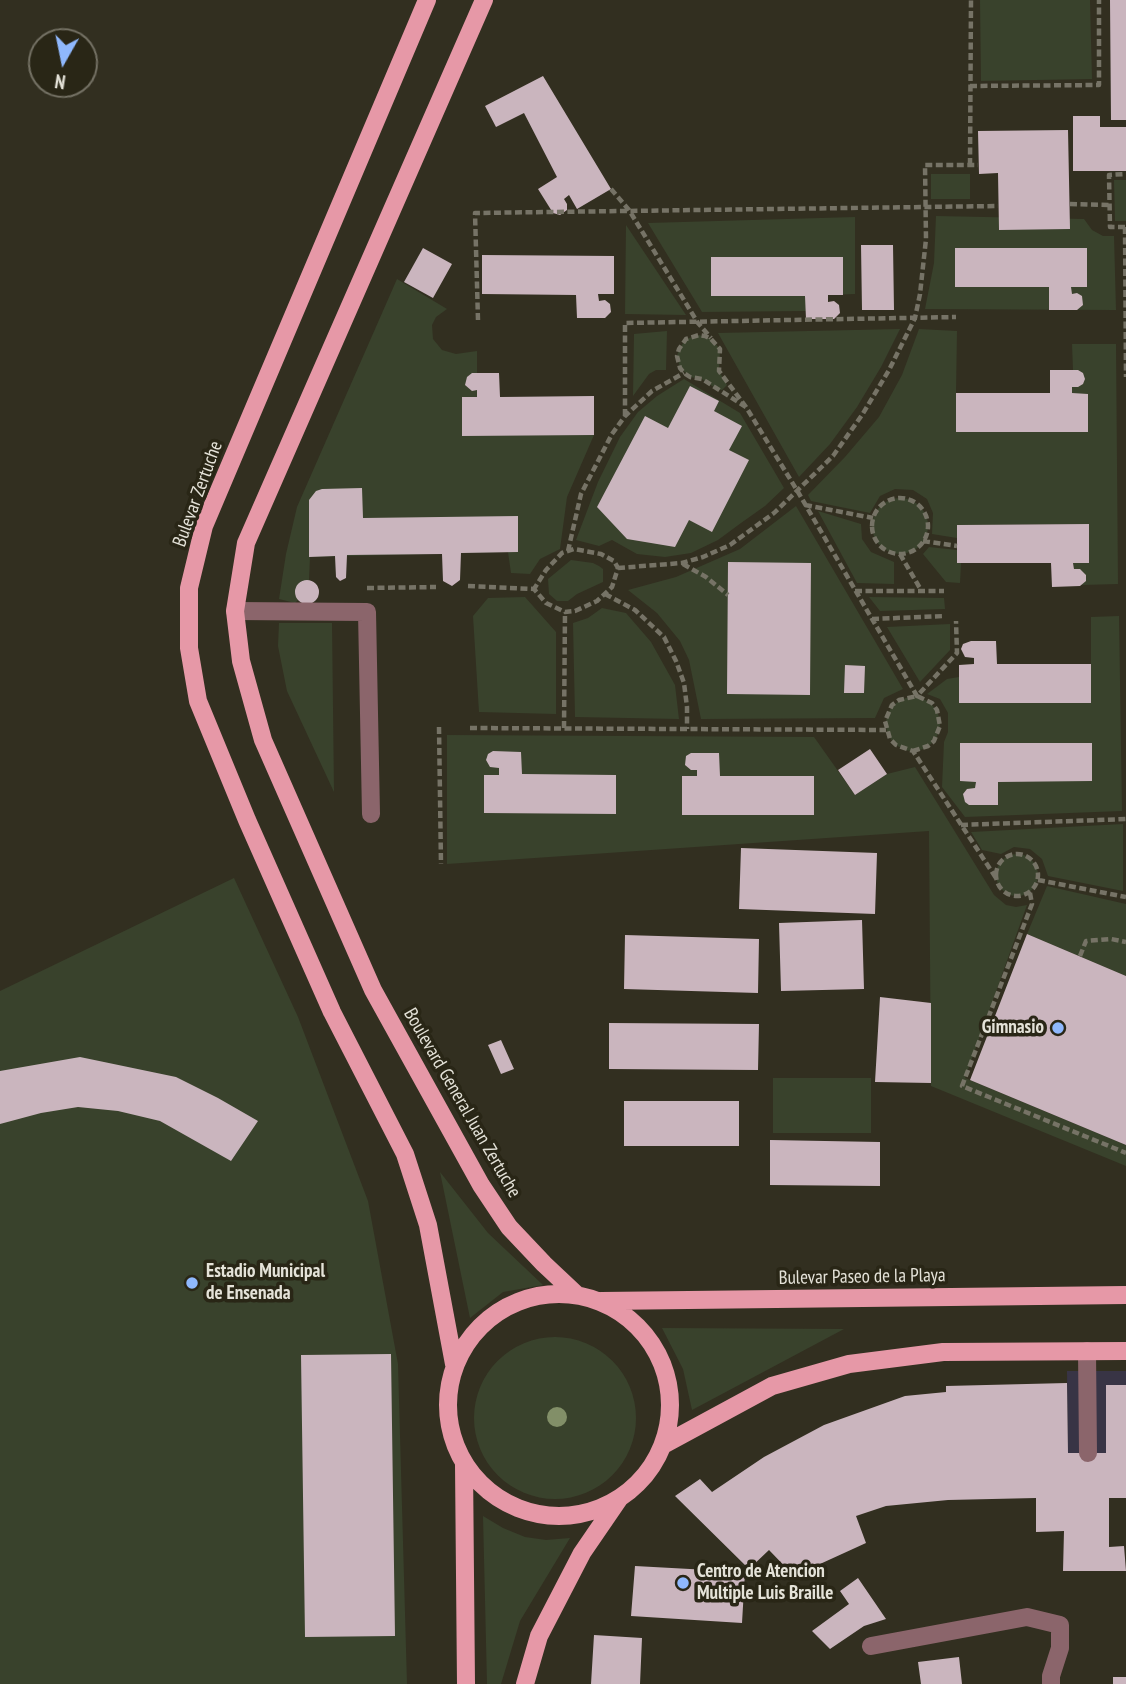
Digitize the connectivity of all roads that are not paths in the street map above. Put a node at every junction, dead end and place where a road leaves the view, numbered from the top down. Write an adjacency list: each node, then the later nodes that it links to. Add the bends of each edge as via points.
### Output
1 (427, 0): 10 (main road, Bulevar Zertuche, via 204,526 189,589 189,648 198,701 247,820 332,1012 405,1154 428,1224)
2 (484, 0): 3 (main road, via 246,543)
3 (235, 611): 4 (street, via 367,612); 5 (main road, Boulevard General Juan Zertuche, via 241,661 263,740 373,990 509,1227)
4 (371, 814)
5 (577, 1295): 7 (main road); 10 (main road, via 539,1295 503,1308 474,1332)
6 (1126, 1295): 7 (main road, Bulevar Paseo de la Playa)
7 (599, 1301): 11 (main road, via 630,1318 653,1345 667,1377 671,1412)
8 (1087, 1351): 9 (main road); 11 (main road, via 943,1352 849,1364 772,1386); 12 (street)
9 (1126, 1351)
10 (454, 1364): 13 (main road, via 446,1398 450,1433)
11 (663, 1445): 14 (main road, via 645,1476)
12 (1088, 1453)
13 (464, 1465): 14 (main road, via 487,1491 518,1509 552,1516 587,1513); 16 (main road)
14 (619, 1499): 17 (main road, via 582,1553 539,1636)
15 (871, 1646): 18 (street, via 1027,1617 1060,1625)
16 (466, 1684)
17 (525, 1684)
18 (1051, 1684)

